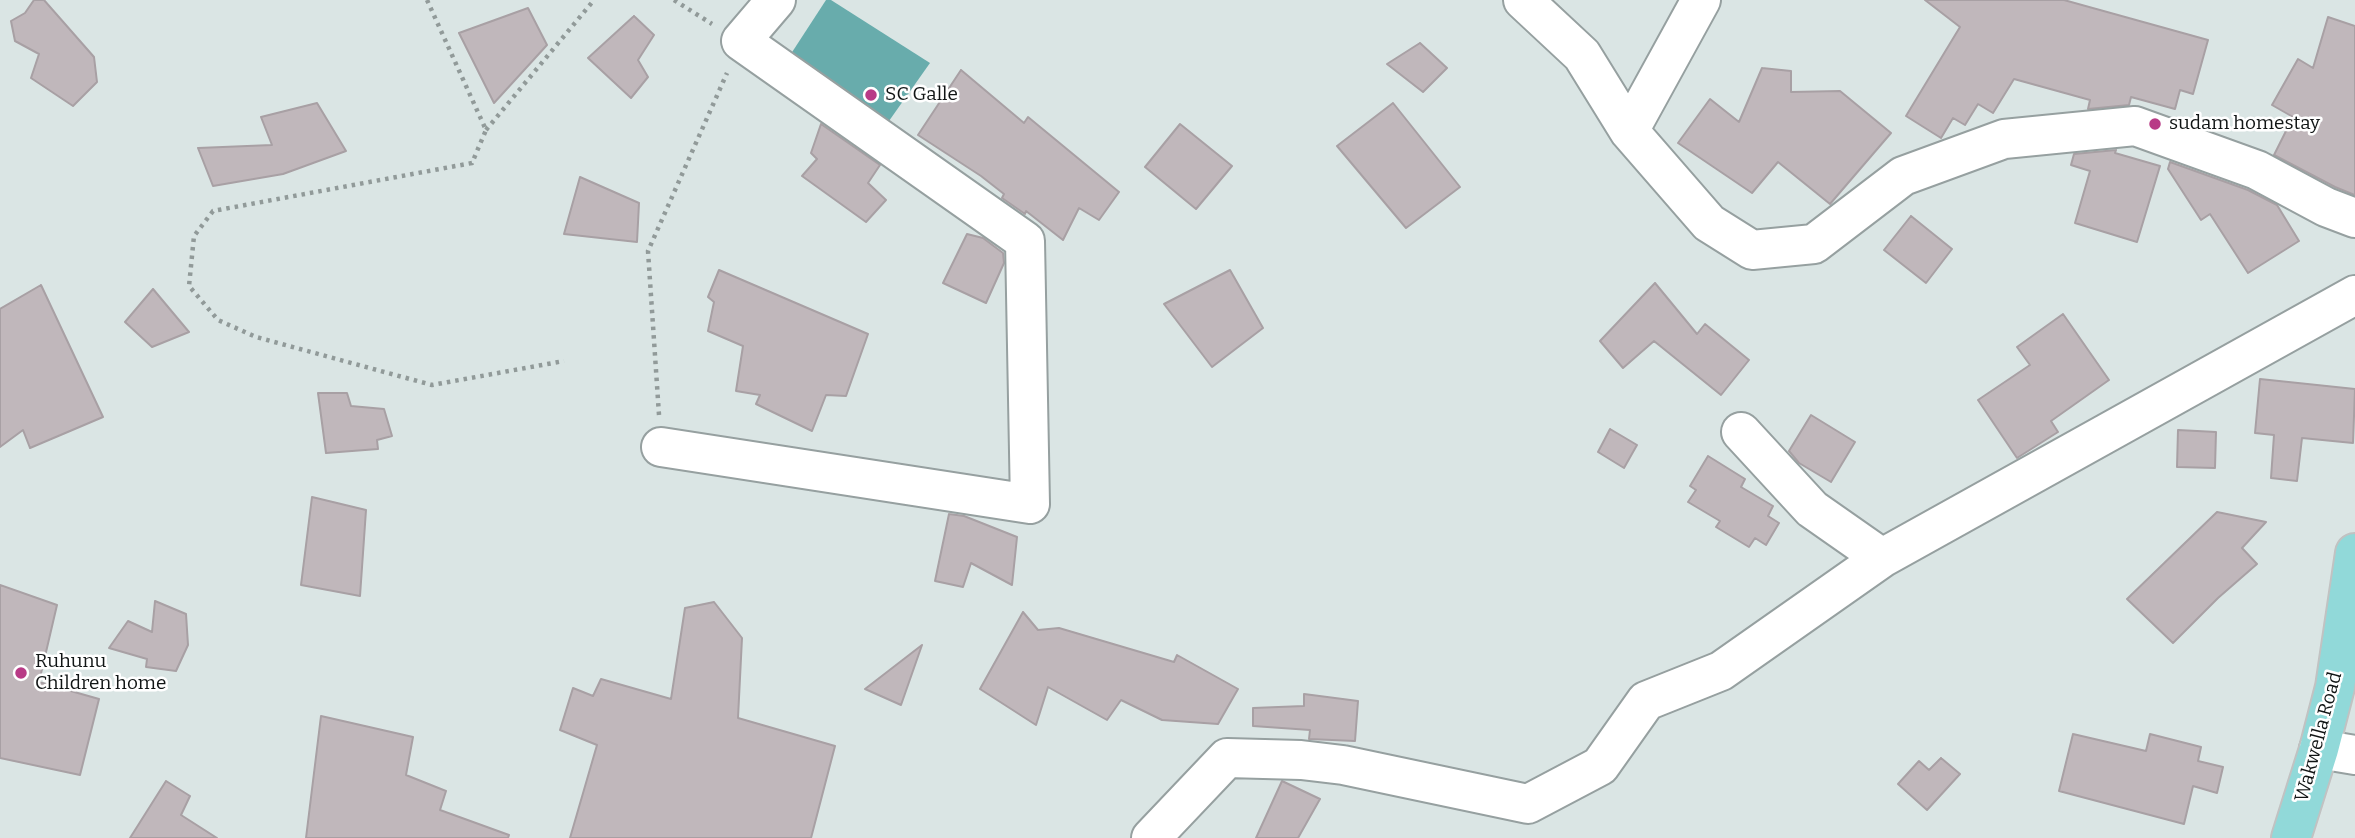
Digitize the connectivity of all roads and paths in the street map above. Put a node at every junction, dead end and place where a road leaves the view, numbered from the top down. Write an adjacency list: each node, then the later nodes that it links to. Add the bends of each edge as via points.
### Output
1 (427, 0): 8 (path)
2 (594, 0): 8 (path)
3 (674, 0): 7 (path)
4 (776, 0): 7 (street)
5 (1523, 0): 9 (street, via 1582,55)
6 (1701, 0): 9 (street)
7 (741, 41): 14 (path, via 648,251); 14 (street, via 1025,241 1031,504)
8 (486, 131): 12 (path, via 472,163 213,211 194,236 189,286 218,320 256,338 432,385)
9 (1629, 131): 10 (street, via 1709,223 1752,250 1814,244 1903,176 2004,139 2135,126 2257,170)
10 (2355, 218)
11 (2355, 296): 16 (street)
12 (564, 361)
13 (1741, 432): 16 (street, via 1812,509)
14 (661, 447)
15 (2355, 553): 17 (main road, Wakwella Road, via 2335,687)
16 (1882, 558): 18 (street, via 1721,671 1646,701 1600,766 1528,804 1343,765 1227,758)
17 (2337, 752): 19 (main road, Wakwella Road)
18 (1152, 838)
19 (2291, 838)

